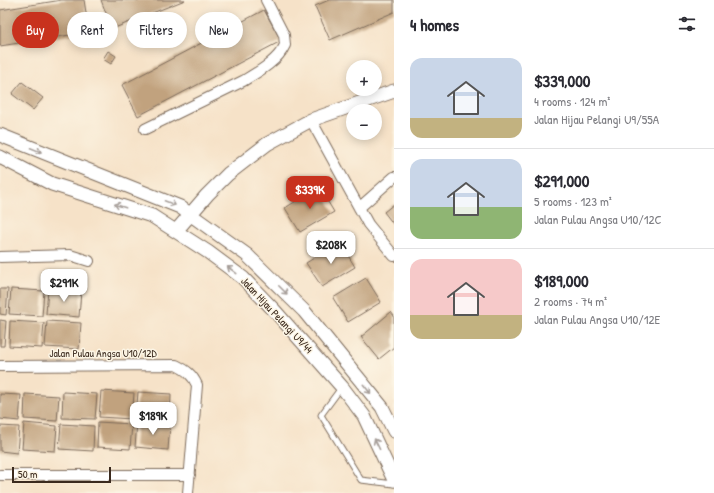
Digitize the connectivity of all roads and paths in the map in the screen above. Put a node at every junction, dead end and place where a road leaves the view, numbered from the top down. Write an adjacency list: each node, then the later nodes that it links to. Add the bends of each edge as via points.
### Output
1 (266, 0): 4 (street, via 284,35 285,45 280,53 244,81)
2 (394, 91): 3 (street)
3 (311, 120): 8 (street); 9 (street, via 267,144 228,174)
4 (145, 129)
5 (0, 135): 9 (street, Jalan Hijau Pelangi U9/44, one-way to 9, via 180,207)
6 (0, 157): 10 (street, Jalan Hijau Pelangi U9/44, one-way to 6, via 152,216 52,184)
7 (394, 177): 8 (street)
8 (359, 208): 11 (street, via 373,232)
9 (190, 214): 10 (street); 16 (street, Jalan Hijau Pelangi U9/44, one-way to 16, via 247,255 304,311 382,407)
10 (176, 231): 15 (street, Jalan Hijau Pelangi U9/44, one-way to 10, via 242,278)
11 (394, 256)
12 (0, 257): 13 (street, via 70,255)
13 (89, 261)
14 (0, 366): 18 (street, Jalan Pulau Angsa U10/12D, via 176,365 187,370 197,384)
15 (342, 387): 19 (street, Jalan Hijau Pelangi U9/44, one-way to 15, via 364,416); 20 (lane, via 321,415 361,480)
16 (394, 431)
17 (0, 475): 18 (street)
18 (190, 475): 21 (street)
19 (394, 480)
20 (394, 484)
21 (188, 493)

